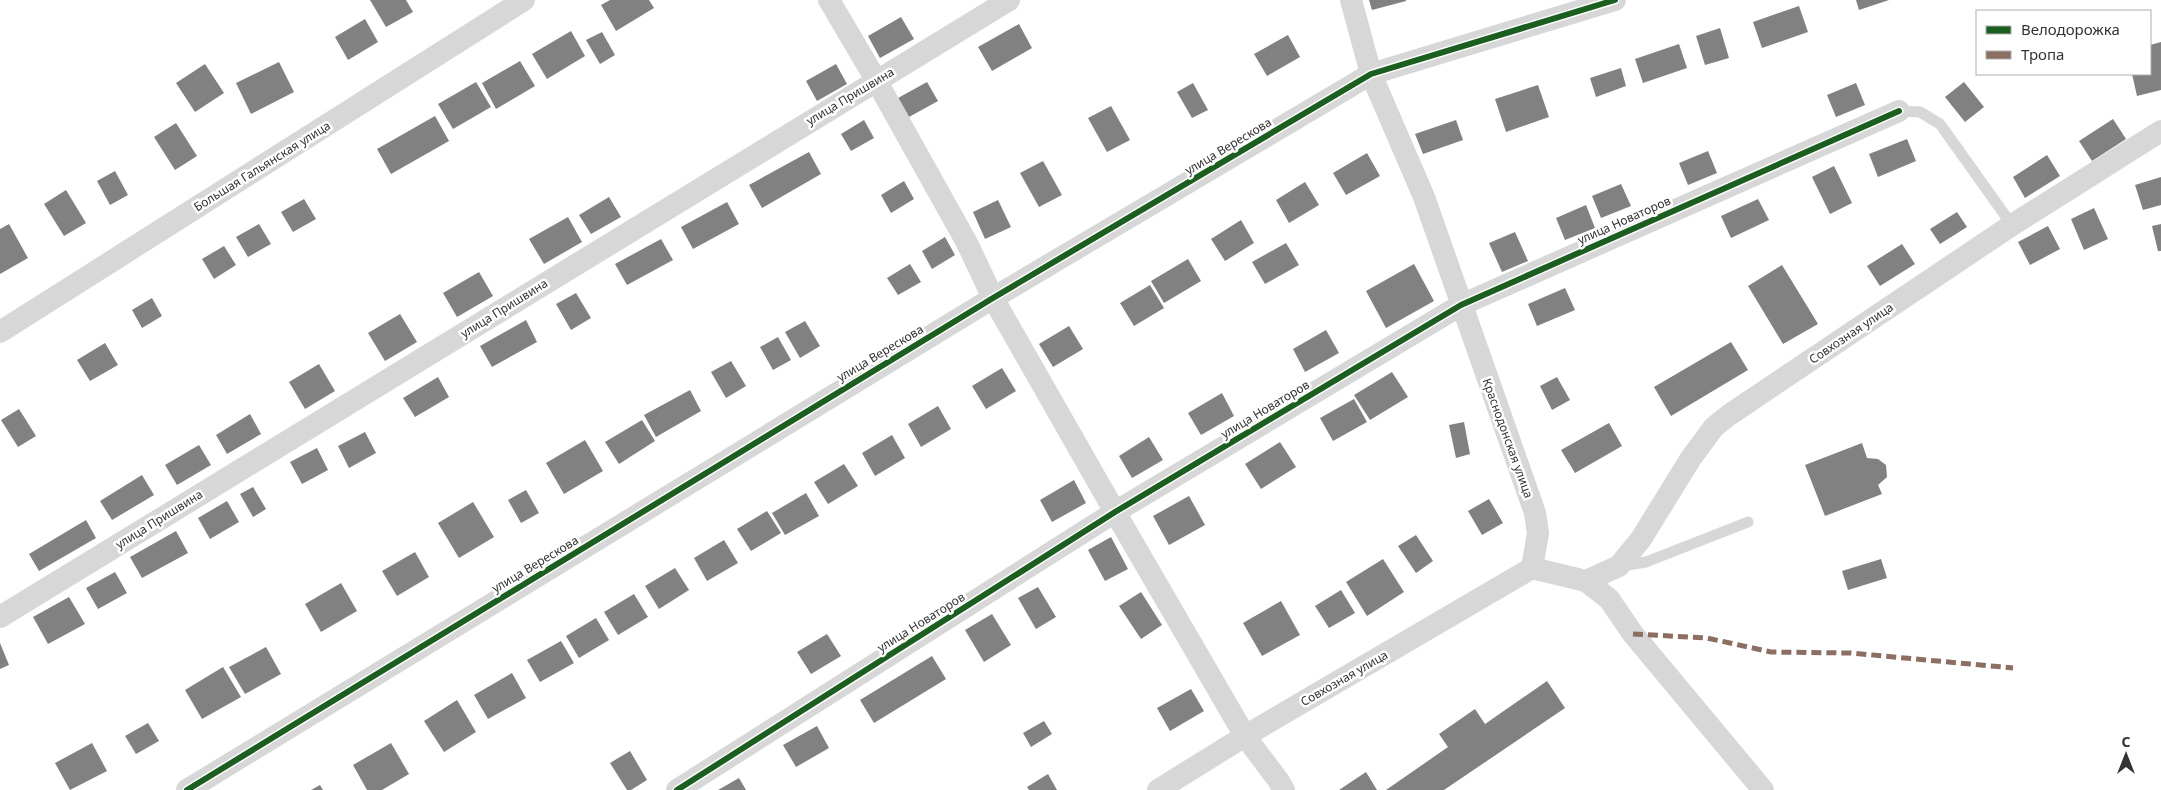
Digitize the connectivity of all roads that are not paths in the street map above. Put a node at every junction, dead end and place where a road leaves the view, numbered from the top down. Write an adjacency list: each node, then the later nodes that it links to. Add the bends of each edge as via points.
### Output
1 (524, 0): 13 (street, Большая Гальянская улица)
2 (829, 0): 7 (street)
3 (1009, 0): 7 (street, улица Пришвина)
4 (1351, 0): 6 (street, Краснодонская улица)
5 (1615, 0): 6 (street, улица Верескова)
6 (1371, 74): 11 (street, улица Верескова); 12 (street, Краснодонская улица, via 1424,197)
7 (876, 80): 11 (street, via 967,243); 19 (street, улица Пришвина)
8 (1898, 111): 10 (lane, via 1920,112 1940,124); 12 (street, улица Новаторов)
9 (2161, 131): 10 (street, Совхозная улица)
10 (2012, 225): 16 (street, Совхозная улица, via 1714,427 1691,458 1642,539)
11 (992, 298): 14 (street); 21 (street, улица Верескова)
12 (1461, 305): 14 (street, улица Новаторов); 17 (street, Краснодонская улица, via 1536,513 1538,534)
13 (0, 332)
14 (1115, 512): 20 (street); 22 (street, улица Новаторов)
15 (1748, 522): 16 (lane, via 1646,562)
16 (1619, 566): 18 (street, Совхозная улица)
17 (1532, 568): 18 (street); 20 (street, Совхозная улица)
18 (1586, 582): 25 (street, via 1609,599 1633,634)
19 (0, 617)
20 (1244, 736): 23 (street, Совхозная улица); 24 (street)
21 (187, 790)
22 (677, 790)
23 (1158, 790)
24 (1284, 790)
25 (1763, 790)

